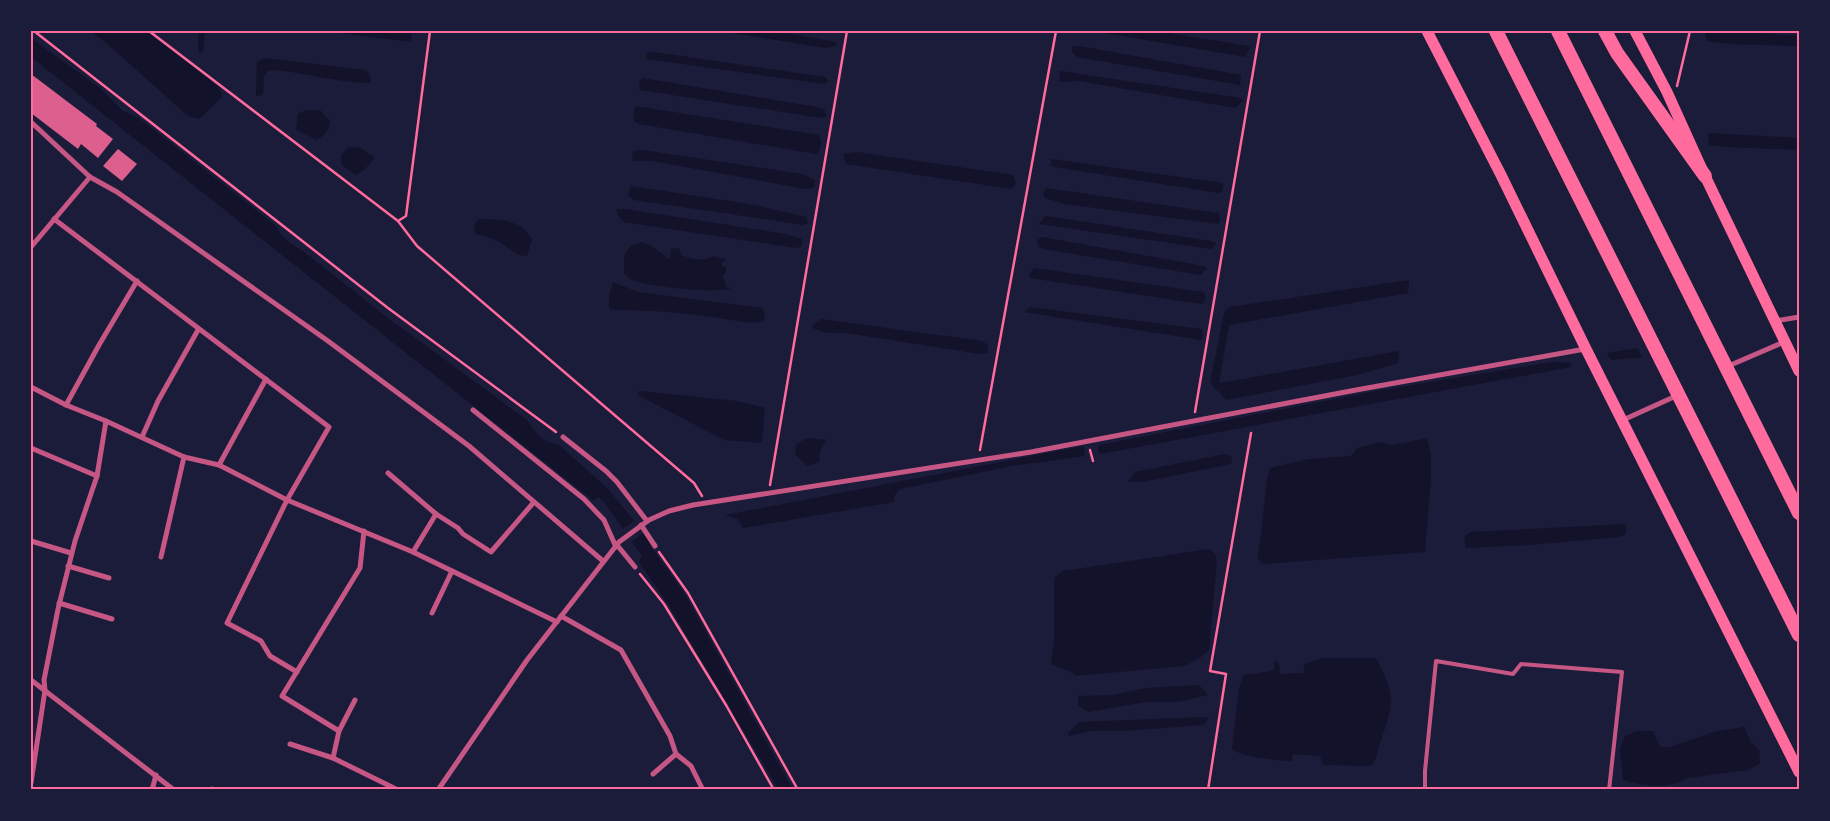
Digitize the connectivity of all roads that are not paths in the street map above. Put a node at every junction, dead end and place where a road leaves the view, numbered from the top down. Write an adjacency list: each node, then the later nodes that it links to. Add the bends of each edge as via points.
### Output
1 (1427, 31): 16 (main road)
2 (1496, 31): 55 (highway)
3 (1558, 31): 35 (highway)
4 (1605, 31): 7 (highway, via 1617,53)
5 (1635, 31): 7 (main road)
6 (31, 122): 8 (street)
7 (1705, 176): 13 (main road)
8 (90, 177): 9 (street); 34 (street, via 117,192 328,341 469,446)
9 (54, 219): 10 (street); 11 (street)
10 (31, 248)
11 (137, 281): 14 (street); 22 (street)
12 (1799, 317): 13 (street)
13 (1775, 321): 15 (main road)
14 (198, 330): 19 (street); 27 (street, via 158,401)
15 (1785, 342): 17 (street); 18 (main road)
16 (1586, 349): 24 (main road); 37 (street, via 1031,452 705,504 669,511)
17 (1733, 364)
18 (1799, 371)
19 (266, 379): 30 (street); 33 (street, via 329,427)
20 (31, 387): 22 (street)
21 (1677, 396): 24 (street)
22 (66, 405): 25 (street)
23 (473, 410): 40 (street, via 584,499 604,520)
24 (1622, 420): 64 (main road)
25 (106, 421): 27 (street); 32 (street)
26 (563, 437): 37 (street, via 617,482)
27 (142, 438): 29 (street)
28 (31, 448): 32 (street)
29 (184, 457): 30 (street); 44 (street)
30 (219, 465): 33 (street)
31 (388, 473): 36 (street)
32 (97, 476): 43 (street)
33 (287, 500): 38 (street); 56 (street, via 227,623 261,641 270,656)
34 (534, 502): 36 (street, via 491,552); 45 (street)
35 (1799, 512)
36 (436, 514): 42 (street)
37 (644, 523): 40 (street); 41 (street)
38 (364, 531): 42 (street); 56 (street, via 360,568)
39 (31, 541): 43 (street)
40 (617, 544): 45 (street); 47 (street)
41 (656, 546)
42 (414, 552): 48 (street)
43 (71, 553): 46 (street)
44 (161, 556)
45 (603, 561): 52 (street)
46 (68, 566): 49 (street); 50 (street)
47 (635, 567)
48 (452, 571): 51 (street); 54 (street)
49 (109, 578)
50 (60, 603): 53 (street); 58 (street, via 44,680)
51 (432, 613)
52 (561, 616): 54 (street); 62 (street, via 621,650 670,736)
53 (112, 619)
54 (557, 622): 71 (street, via 527,660)
55 (1799, 635)
56 (296, 672): 60 (street, via 282,696)
57 (31, 680): 58 (street)
58 (45, 690): 66 (street); 67 (street)
59 (355, 700): 60 (street)
60 (339, 731): 63 (street)
61 (290, 744): 63 (street)
62 (676, 754): 65 (street); 72 (street, via 691,766)
63 (333, 758): 70 (street)
64 (1799, 772)
65 (653, 774)
66 (156, 775): 68 (street); 69 (street)
67 (31, 783)
68 (152, 790)
69 (174, 790)
70 (398, 790)
71 (438, 790)
72 (703, 790)
73 (1425, 790): 74 (lane, via 1436,662 1513,674 1521,664 1622,672)
74 (1609, 790)

